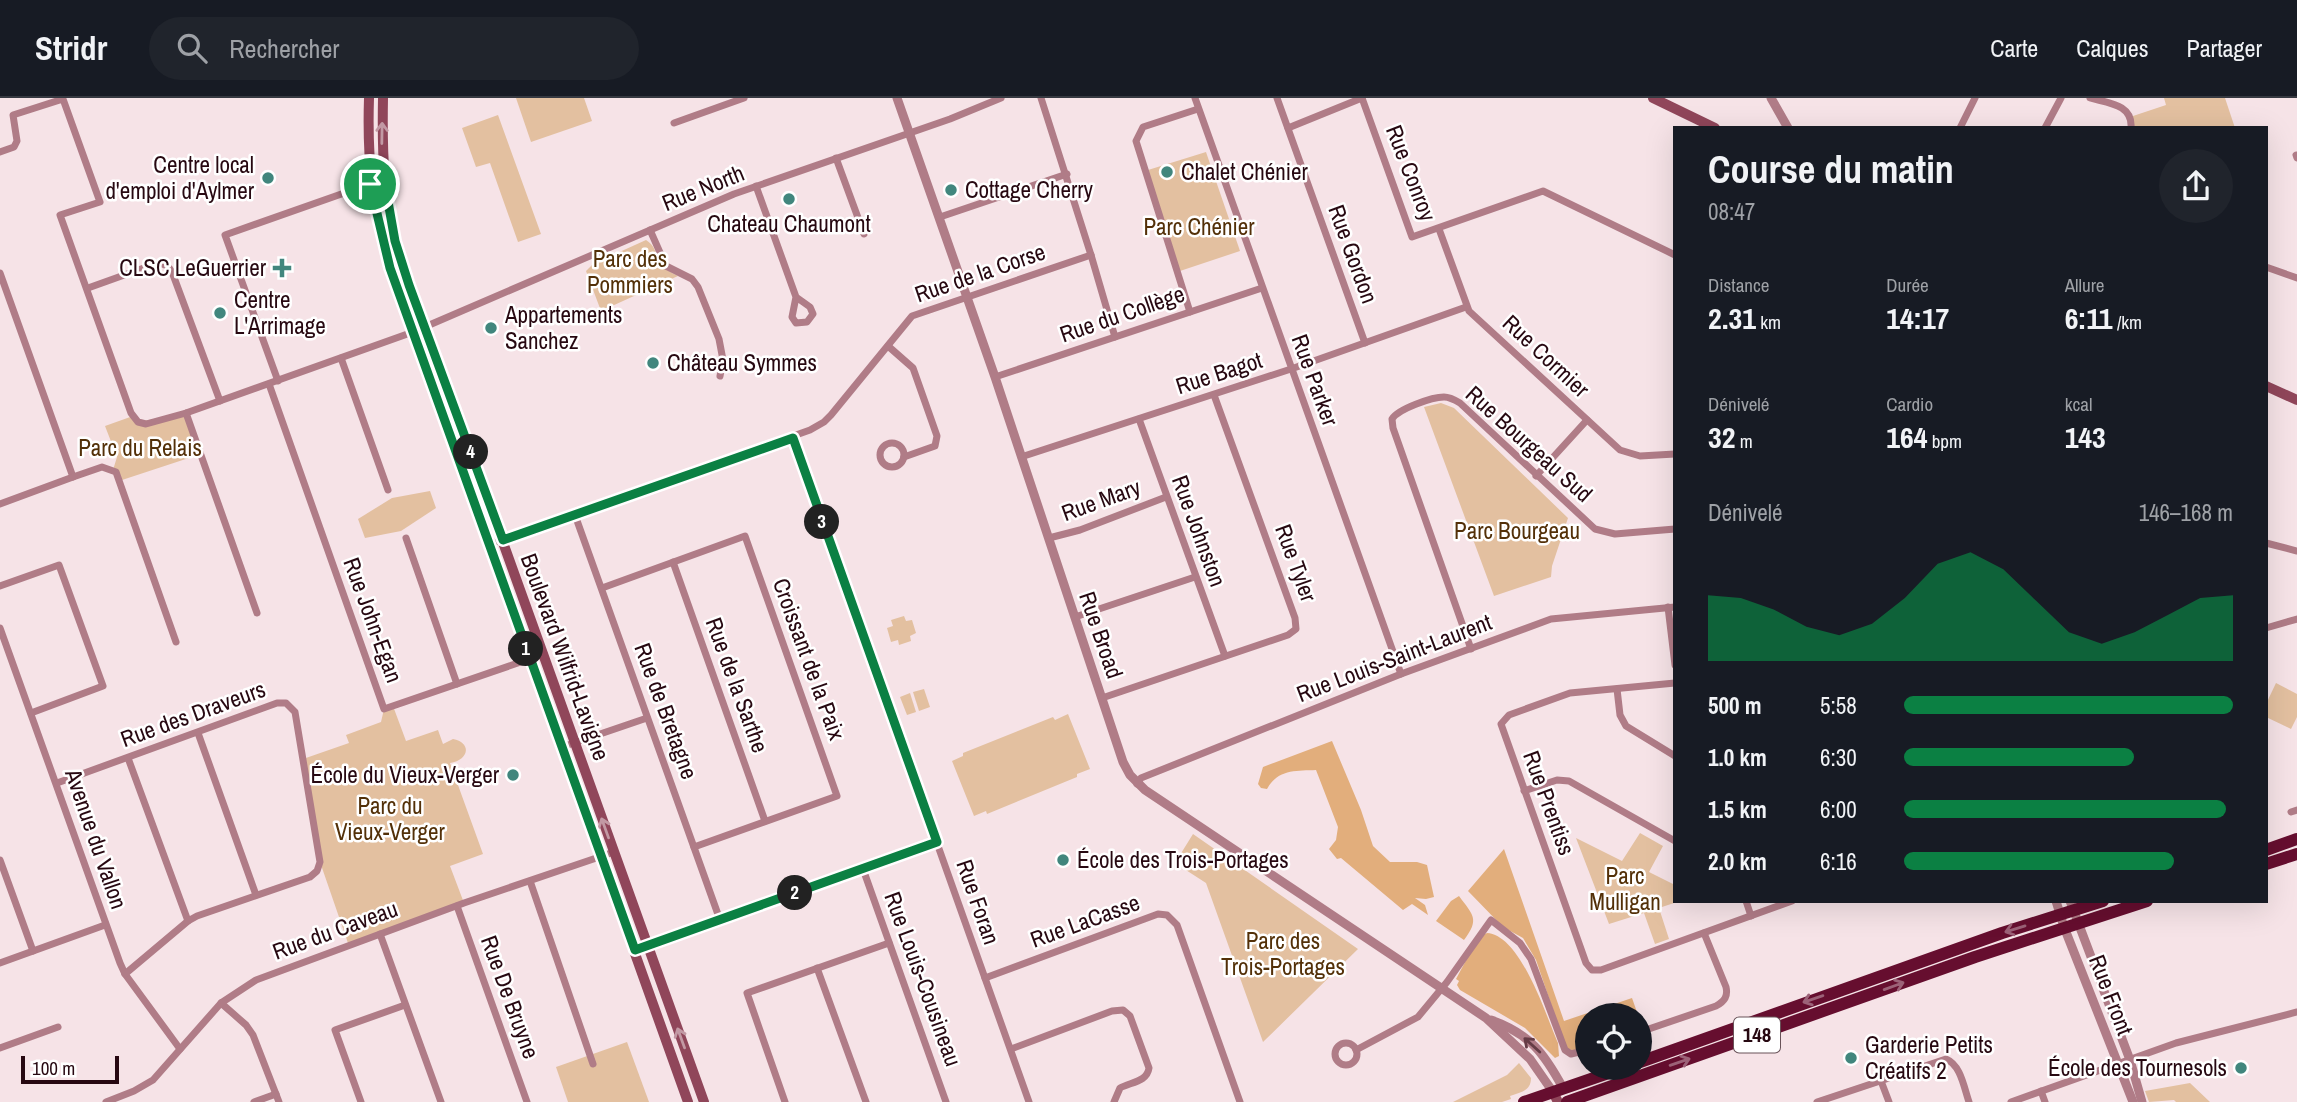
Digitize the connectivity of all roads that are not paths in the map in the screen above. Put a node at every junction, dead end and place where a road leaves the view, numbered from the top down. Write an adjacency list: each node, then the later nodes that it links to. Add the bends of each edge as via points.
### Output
1 (369, 98): 29 (main road, Boulevard Wilfrid-Lavigne)
2 (383, 98): 28 (main road, Boulevard Wilfrid-Lavigne, one-way to 2)
3 (744, 98): 15 (street)
4 (897, 98): 24 (street, Rue Broad)
5 (1001, 98): 24 (street, Rue North)
6 (1041, 98): 27 (street)
7 (1195, 98): 16 (street, Rue Parker)
8 (1277, 98): 23 (street, Rue Gordon)
9 (1362, 98): 23 (street, Rue Conroy); 32 (street, Rue Conroy, via 1412,237)
10 (1653, 98): 18 (main road)
11 (1771, 98): 19 (street)
12 (1975, 98): 20 (street)
13 (2061, 98): 21 (street)
14 (2090, 98): 22 (street, via 2123,107)
15 (732, 100): 17 (street)
16 (1198, 108): 41 (street, Rue Parker); 45 (street, via 1143,127 1136,141)
17 (674, 123)
18 (1711, 126)
19 (1787, 126)
20 (1960, 126)
21 (2046, 126)
22 (2130, 126)
23 (1287, 128): 49 (street, Rue Gordon)
24 (910, 132): 26 (street, Rue North); 31 (street, Rue Broad)
25 (0, 152): 40 (street, via 18,141 13,115 63,99 100,202 60,215)
26 (836, 158): 30 (street, Rue North); 34 (street)
27 (1066, 174): 31 (street); 36 (street)
28 (384, 179): 29 (street); 46 (main road, Boulevard Wilfrid-Lavigne, via 395,241)
29 (370, 184): 47 (main road, Boulevard Wilfrid-Lavigne, via 383,246); 55 (street, via 225,235)
30 (756, 186): 33 (street, Rue North); 42 (street)
31 (940, 217): 43 (street, Rue Broad)
32 (1439, 229): 35 (street, via 1543,191); 44 (street, Rue Cormier)
33 (650, 230): 46 (street, Rue North); 53 (street, via 664,263 698,287 719,339)
34 (864, 234)
35 (1673, 254)
36 (1091, 255): 43 (street, Rue de la Corse); 48 (street)
37 (2268, 268): 39 (street)
38 (0, 273): 69 (street)
39 (2297, 278)
40 (88, 288): 60 (street, via 155,264 167,266); 61 (street, via 135,420 146,424)
41 (1262, 288): 45 (street, Rue du Collège); 52 (street, Rue Parker)
42 (796, 297)
43 (967, 298): 50 (street, Rue de la Corse, via 912,316); 54 (street, Rue Broad)
44 (1466, 307): 49 (street, Rue Bagot); 63 (street, Rue Cormier)
45 (1190, 312): 48 (street, Rue du Collège)
46 (425, 327): 47 (street); 77 (main road, Boulevard Wilfrid-Lavigne)
47 (413, 332): 51 (street); 78 (main road, Boulevard Wilfrid-Lavigne)
48 (1115, 337): 54 (street, Rue du Collège)
49 (1365, 343): 52 (street, Rue Bagot)
50 (888, 346): 64 (street, Rue de la Corse, via 824,422); 66 (street, via 913,368 937,436 935,446)
51 (341, 358): 55 (street); 70 (street)
52 (1291, 369): 58 (street, Rue Bagot); 97 (street, Rue Parker)
53 (720, 376)
54 (995, 377): 67 (street, Rue Broad)
55 (278, 381): 56 (street)
56 (269, 384): 60 (street); 99 (street, Rue John-Egan, via 384,709)
57 (2268, 387): 59 (main road)
58 (1214, 395): 62 (street, Rue Bagot); 95 (street, Rue Tyler, via 1296,624 1288,635)
59 (2297, 400)
60 (220, 401): 61 (street)
61 (186, 414): 86 (street)
62 (1139, 419): 67 (street, Rue Bagot); 71 (street, Rue Johnston)
63 (1587, 420): 65 (street, Rue Cormier, via 1627,453); 68 (street)
64 (793, 438): 73 (street, Rue de la Corse); 115 (street, Rue Foran)
65 (1673, 454)
66 (904, 457)
67 (1021, 457): 76 (street, Rue Broad)
68 (1536, 476): 74 (street, Rue Bourgeau Sud, via 1602,532); 93 (street, Rue Bourgeau Sud, via 1450,398 1397,412 1392,419)
69 (73, 477): 72 (street); 92 (street, via 102,467 116,472)
70 (388, 490)
71 (1166, 497): 76 (street, Rue Mary); 82 (street, Rue Johnston)
72 (0, 504)
73 (575, 515): 77 (street, Rue de la Corse); 84 (street, Rue de Bretagne)
74 (1673, 529)
75 (406, 538): 99 (street)
76 (1049, 538): 87 (street, Rue Broad)
77 (503, 540): 78 (street, Rue de la Corse); 94 (main road, Boulevard Wilfrid-Lavigne)
78 (490, 544): 96 (main road, Boulevard Wilfrid-Lavigne)
79 (2268, 544): 80 (street)
80 (2297, 551)
81 (673, 562): 84 (street, Croissant de la Paix); 112 (street, Rue de la Sarthe); 112 (street, Croissant de la Paix, via 745,537 750,550 837,796)
82 (1195, 577): 87 (street); 95 (street, Rue Johnston)
83 (0, 586): 102 (street, via 59,565 103,686)
84 (602, 588): 103 (street, Rue de Bretagne)
85 (1671, 607): 91 (street); 93 (street, Rue Louis-Saint-Laurent, via 1558,617)
86 (257, 612)
87 (1075, 617): 101 (street, Rue Broad)
88 (2297, 619): 89 (street)
89 (2268, 627)
90 (0, 628): 102 (street, Avenue du Vallon)
91 (1673, 636)
92 (176, 642)
93 (1471, 649): 97 (street, Rue Louis-Saint-Laurent)
94 (544, 654): 96 (street, Rue John-Egan); 105 (main road, Boulevard Wilfrid-Lavigne)
95 (1225, 656): 101 (street, Rue Tyler)
96 (529, 659): 99 (street, Rue John-Egan); 106 (main road, Boulevard Wilfrid-Lavigne)
97 (1401, 674): 110 (street, Rue Louis-Saint-Laurent)
98 (1673, 683): 100 (street, Rue Prentiss)
99 (457, 684)
100 (1617, 689): 107 (street, via 1626,726); 111 (street, Rue Prentiss, via 1570,692 1502,720 1502,732)
101 (1102, 698): 110 (street, Rue Broad, via 1123,762)
102 (31, 713): 109 (street, Avenue du Vallon)
103 (648, 718): 105 (street); 116 (street, Rue de Bretagne)
104 (198, 733): 108 (street, Rue des Draveurs); 125 (street); 125 (street, Rue des Draveurs, via 277,703 286,703 295,712 320,862 310,877)
105 (575, 743): 106 (street); 118 (main road, Boulevard Wilfrid-Lavigne, one-way to 105)
106 (562, 747): 120 (main road, Boulevard Wilfrid-Lavigne)
107 (1673, 755)
108 (128, 758): 109 (street, Rue des Draveurs); 134 (street)
109 (57, 783): 135 (street, Avenue du Vallon)
110 (1137, 783): 146 (street, Rue Broad)
111 (1524, 791): 114 (street, via 1557,780 1569,782); 136 (street, Rue Prentiss, via 1592,970)
112 (765, 821): 116 (street, Croissant de la Paix)
113 (2297, 839): 117 (highway)
114 (1673, 840)
115 (937, 842): 123 (street); 145 (street, Rue Foran)
116 (694, 847): 133 (street, Rue de Bretagne)
117 (2268, 849)
118 (614, 852): 120 (street, Rue du Caveau); 139 (main road, Boulevard Wilfrid-Lavigne)
119 (2297, 854): 122 (highway)
120 (601, 856): 124 (street, Rue du Caveau); 140 (main road, Boulevard Wilfrid-Lavigne)
121 (0, 860): 141 (street)
122 (2268, 863)
123 (863, 869): 133 (street); 138 (street, Rue Louis-Cousineau)
124 (530, 881): 130 (street, Rue du Caveau); 159 (street)
125 (256, 895): 134 (street, Rue des Draveurs)
126 (1747, 903): 132 (street)
127 (1787, 903): 132 (street, Rue Prentiss)
128 (2098, 903): 131 (highway, 148)
129 (2136, 903): 131 (highway, 148)
130 (457, 906): 137 (street, Rue du Caveau); 170 (street, Rue De Bruyne)
131 (2069, 915): 157 (highway, 148, one-way to 157, via 2002,933); 158 (street, Rue Front); 160 (street, Rue Front); 180 (highway, 148, one-way to 131)
132 (1751, 916): 136 (street, Rue Prentiss)
133 (720, 920): 139 (street)
134 (188, 921): 144 (street, Rue des Draveurs)
135 (106, 925): 141 (street); 144 (street, Avenue du Vallon)
136 (1704, 933): 151 (street, via 1726,986 1724,1000)
137 (380, 934): 147 (street, Rue du Caveau, via 256,980); 148 (street)
138 (889, 943): 143 (street); 175 (street, Rue Louis-Cousineau)
139 (648, 946): 140 (street); 172 (main road, Boulevard Wilfrid-Lavigne, one-way to 139)
140 (635, 950): 171 (main road, Boulevard Wilfrid-Lavigne)
141 (33, 951): 142 (street)
142 (0, 963)
143 (817, 968): 173 (street, via 747,993); 174 (street)
144 (125, 974): 153 (street, Avenue du Vallon)
145 (985, 978): 154 (street, Rue Foran); 178 (street, Rue LaCasse, via 1158,914 1167,915 1177,925)
146 (1441, 989): 155 (street, via 1418,1017); 156 (street, via 1490,920 1520,943 1531,959 1565,1050); 164 (street, Rue Broad, via 1486,1018 1530,1059)
147 (221, 1003): 153 (street, Rue du Caveau); 165 (street, via 253,1035)
148 (405, 1005): 168 (street, via 335,1030); 169 (street)
149 (2297, 1012): 158 (street, via 2204,1034)
150 (58, 1027): 152 (street)
151 (1652, 1028)
152 (0, 1048)
153 (180, 1049): 166 (street, Rue du Caveau, via 153,1080)
154 (1011, 1049): 176 (street, Rue Foran); 177 (street, via 1123,1010 1130,1016 1149,1068 1141,1080 1120,1088)
155 (1356, 1050)
156 (1575, 1053)
157 (1652, 1058)
158 (2130, 1060): 160 (street); 187 (street, Rue Front)
159 (593, 1064)
160 (2118, 1064): 163 (street); 186 (street, Rue Front)
161 (1593, 1080): 164 (highway)
162 (1881, 1081): 181 (street); 182 (street); 183 (street, via 1950,1060)
163 (2041, 1091): 184 (street); 185 (street)
164 (1558, 1094): 179 (highway); 180 (main road)
165 (277, 1098): 167 (street)
166 (106, 1102)
167 (254, 1102)
168 (361, 1102)
169 (441, 1102)
170 (527, 1102)
171 (688, 1102)
172 (704, 1102)
173 (785, 1102)
174 (866, 1102)
175 (946, 1102)
176 (1029, 1102)
177 (1114, 1102)
178 (1240, 1102)
179 (1524, 1102)
180 (1569, 1102)
181 (1817, 1102)
182 (1889, 1102)
183 (1969, 1102)
184 (2011, 1102)
185 (2045, 1102)
186 (2133, 1102)
187 (2142, 1102)

